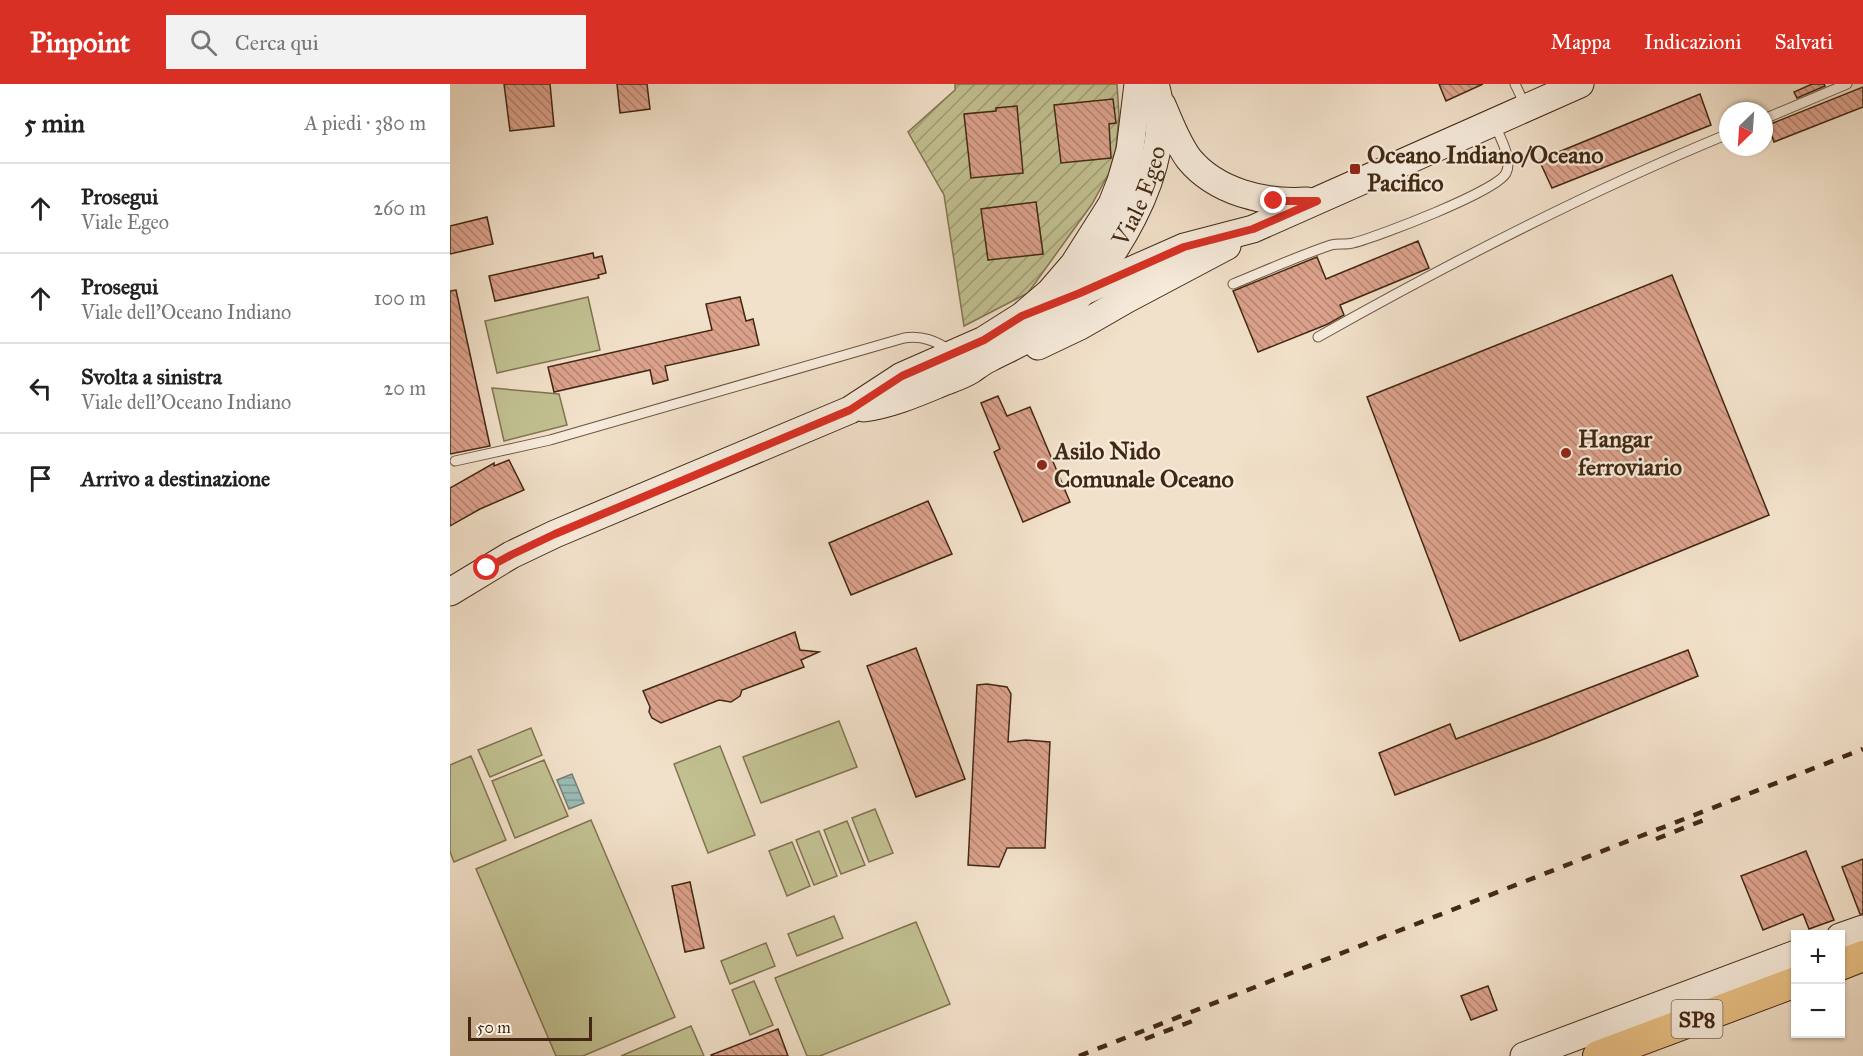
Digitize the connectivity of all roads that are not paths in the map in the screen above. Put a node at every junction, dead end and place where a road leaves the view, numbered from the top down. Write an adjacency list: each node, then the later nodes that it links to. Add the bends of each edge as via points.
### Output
1 (1580, 84): 4 (main road)
2 (1847, 84): 5 (lane)
3 (1151, 89): 8 (main road, via 1184,152 1209,176 1254,197); 10 (main road, Viale Egeo, via 1121,181 1105,216); 12 (main road, Viale Egeo, via 1160,114 1157,146 1140,202 1119,243)
4 (1521, 96): 6 (main road)
5 (1773, 115)
6 (1494, 123): 8 (main road); 11 (lane, via 1508,167 1496,183 1455,205 1353,243 1333,245)
7 (1719, 138): 15 (lane, via 1554,212)
8 (1317, 201): 9 (main road)
9 (1253, 229): 12 (main road, via 1184,247); 13 (main road)
10 (1074, 264): 12 (main road); 14 (main road, Viale Egeo)
11 (1233, 284)
12 (1080, 293): 13 (main road, via 1098,302); 14 (main road, Viale Egeo); 16 (main road, Viale Egeo, via 1028,339 987,359)
13 (1127, 299): 16 (main road, via 1080,326 995,365)
14 (1022, 316): 16 (main road, Viale Egeo)
15 (1318, 337)
16 (963, 362): 17 (lane, via 930,339 904,338 550,440); 18 (main road, Viale Egeo, via 895,401 850,410 555,534)
17 (455, 461)
18 (450, 592)
19 (1863, 928): 20 (main road)
20 (1845, 935)
21 (1791, 956): 25 (main road)
22 (1863, 956): 23 (main road)
23 (1845, 963)
24 (1791, 984): 26 (main road, SP8)
25 (1524, 1056)
26 (1598, 1056)

